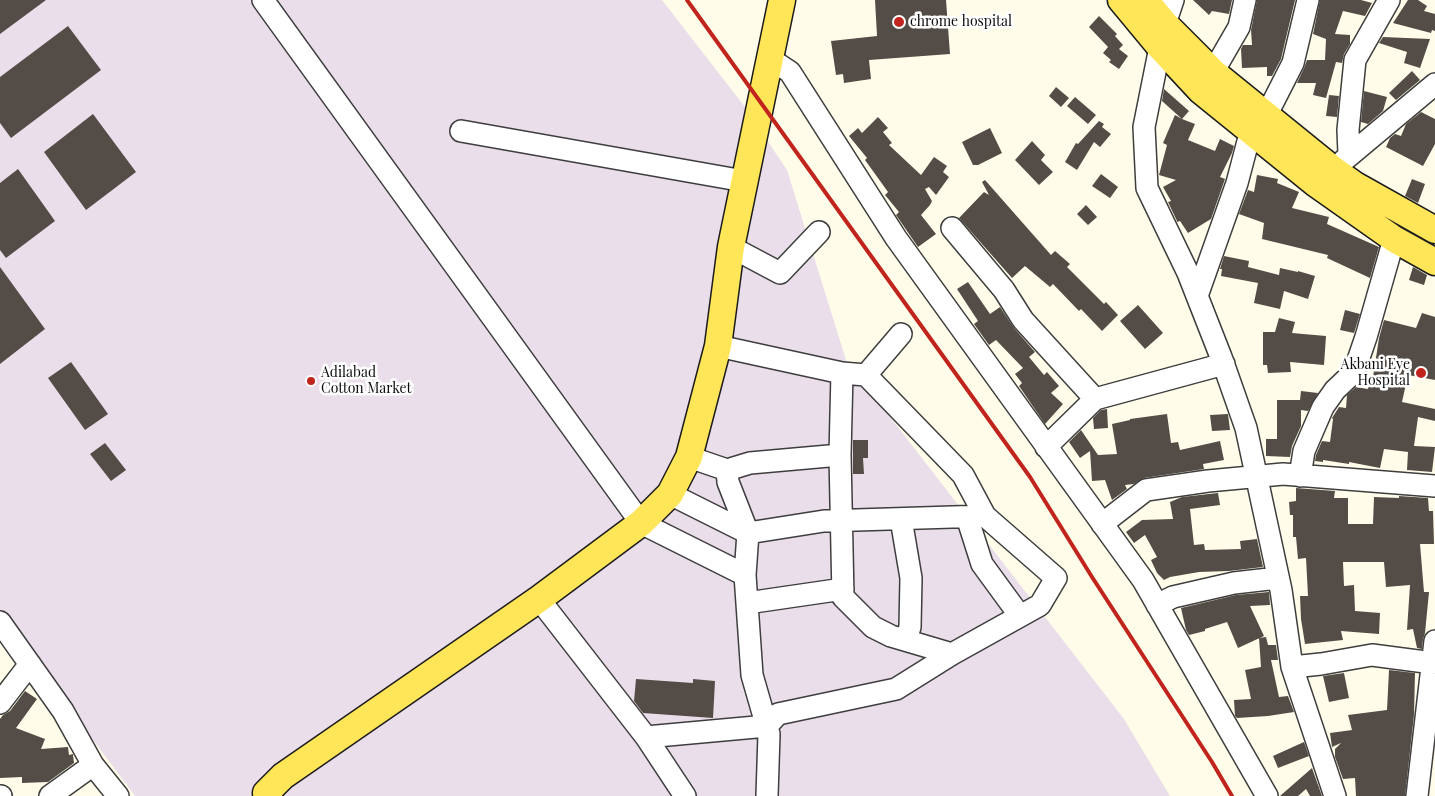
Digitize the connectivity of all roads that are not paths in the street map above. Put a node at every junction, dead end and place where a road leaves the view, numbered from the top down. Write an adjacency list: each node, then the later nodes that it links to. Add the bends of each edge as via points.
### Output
1 (263, 0): 41 (street)
2 (782, 0): 9 (main road)
3 (1121, 0): 8 (main road)
4 (1145, 0): 8 (main road)
5 (1245, 0): 10 (street, via 1239,27)
6 (1308, 0): 13 (street, via 1293,63)
7 (1389, 0): 15 (street, via 1355,60)
8 (1166, 24): 10 (main road); 13 (main road, via 1202,91); 23 (street, via 1144,127 1147,188)
9 (769, 58): 16 (main road); 30 (street, via 790,72 896,238)
10 (1213, 72): 13 (main road)
11 (1435, 84): 12 (street)
12 (1427, 101): 15 (street)
13 (1259, 122): 15 (main road); 20 (main road, via 1316,184); 23 (street)
14 (460, 130): 16 (street)
15 (1342, 162): 18 (main road, via 1369,193)
16 (744, 181): 21 (main road)
17 (952, 228): 29 (street, via 1004,290 1023,320)
18 (1435, 230)
19 (818, 232): 21 (street, via 780,273)
20 (1394, 239): 22 (main road); 34 (street, via 1354,372 1323,407 1304,451)
21 (731, 247): 25 (main road)
22 (1435, 262)
23 (1197, 296): 26 (street)
24 (901, 334): 28 (street)
25 (718, 346): 27 (street); 32 (main road)
26 (1224, 364): 29 (street); 35 (street, via 1246,428)
27 (842, 373): 28 (street); 31 (street)
28 (866, 375): 38 (street, via 963,475)
29 (1095, 399): 30 (street)
30 (1046, 447): 42 (street)
31 (840, 454): 33 (street, via 750,463); 40 (street)
32 (689, 457): 33 (street); 37 (main road)
33 (727, 470): 43 (street, via 728,482)
34 (1300, 476): 35 (street); 36 (street)
35 (1256, 477): 42 (street, via 1146,490); 45 (street)
36 (1435, 486)
37 (670, 494): 41 (main road); 43 (street)
38 (976, 516): 39 (street); 50 (street, via 982,564); 50 (street, via 1056,578 1040,605)
39 (901, 519): 40 (street); 52 (street, via 911,578 910,627)
40 (841, 521): 43 (street); 46 (street)
41 (641, 523): 44 (street); 47 (main road)
42 (1102, 524): 49 (street)
43 (748, 533): 44 (street)
44 (745, 575): 48 (street)
45 (1278, 578): 49 (street, via 1234,583 1173,597); 57 (street)
46 (843, 590): 48 (street); 52 (street, via 843,596 873,627)
47 (539, 598): 60 (street); 62 (main road, via 283,776)
48 (747, 603): 59 (street, via 752,676)
49 (1157, 604): 67 (street)
50 (1020, 616): 54 (street)
51 (0, 622): 56 (street)
52 (906, 640): 54 (street)
53 (1435, 641): 55 (street)
54 (952, 654): 59 (street, via 896,689 778,714)
55 (1433, 663): 57 (street, via 1372,655); 69 (street)
56 (30, 664): 58 (street); 61 (street, via 63,711)
57 (1292, 667): 68 (street)
58 (3, 694)
59 (767, 726): 60 (street); 66 (street)
60 (646, 737): 65 (street)
61 (93, 765): 63 (street); 64 (street)
62 (265, 795)
63 (50, 796)
64 (118, 796)
65 (685, 796)
66 (767, 796)
67 (1267, 796)
68 (1335, 796)
69 (1417, 796)

